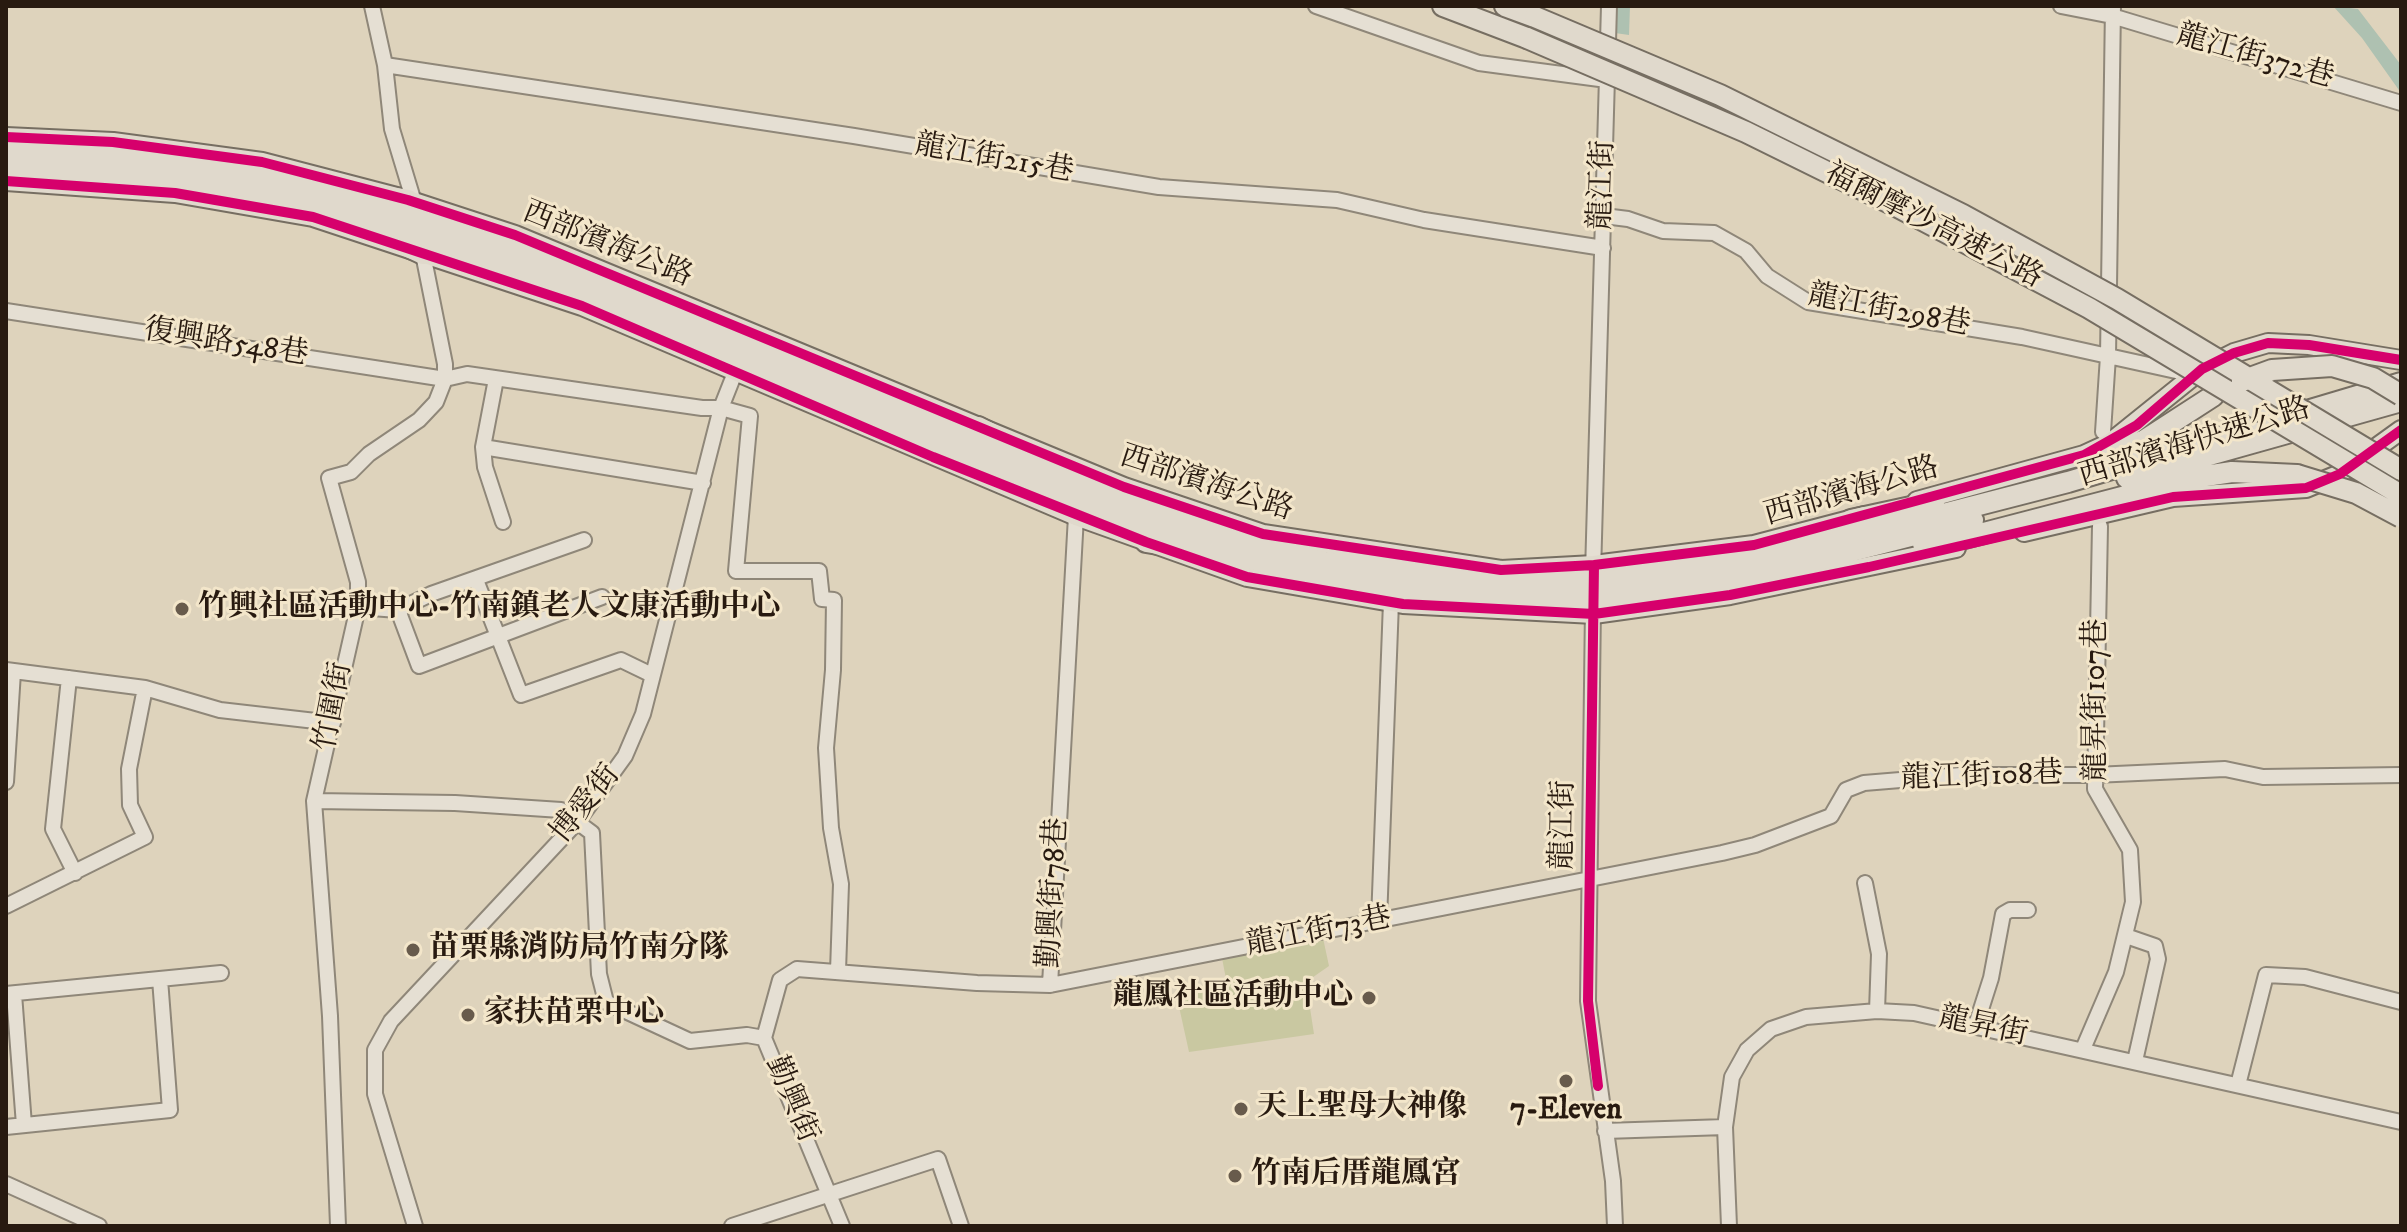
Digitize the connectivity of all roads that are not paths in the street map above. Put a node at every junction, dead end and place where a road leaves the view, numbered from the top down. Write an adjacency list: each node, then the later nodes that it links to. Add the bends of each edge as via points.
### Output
1 (372, 6): 8 (street)
2 (1316, 6): 9 (street, via 1479,63)
3 (1443, 6): 36 (highway, 福爾摩沙高速公路, bridge, via 1673,99 1892,204 2089,308)
4 (1505, 6): 34 (highway, 福爾摩沙高速公路, bridge, via 1720,95 1963,215 2117,299)
5 (1609, 6): 9 (street, 龍江街)
6 (2061, 6): 7 (street, 龍江街372巷)
7 (2113, 11): 10 (street, 龍江街372巷); 22 (street)
8 (385, 65): 16 (street, via 392,129); 18 (street, 龍江街215巷, via 1159,187 1337,200 1424,220)
9 (1607, 80): 17 (street, 龍江街)
10 (2401, 103)
11 (6, 137): 16 (main road, 西部濱海公路, via 113,142 262,162)
12 (6, 150): 15 (highway, 西部濱海快速公路, via 181,164)
13 (6, 167): 15 (highway, 西部濱海快速公路)
14 (6, 181): 19 (main road, 西部濱海公路, via 175,193 313,217)
15 (304, 193): 16 (highway); 19 (highway); 21 (highway, 西部濱海快速公路)
16 (411, 201): 21 (main road, 西部濱海公路, via 515,235)
17 (1608, 217): 18 (street, 龍江街); 22 (street, 龍江街298巷, via 1663,231 1714,233 1746,251 1767,276 1808,302)
18 (1603, 248): 47 (street, 龍江街)
19 (423, 254): 21 (main road, 西部濱海公路); 25 (street)
20 (6, 311): 25 (street, 復興路548巷)
21 (744, 352): 29 (street, 博愛街); 30 (main road, 西部濱海公路); 37 (highway, 西部濱海快速公路); 38 (main road, 西部濱海公路); 45 (highway, 西部濱海快速公路, via 1109,513)
22 (2108, 356): 24 (street, 龍江街298巷, via 2178,369); 32 (street)
23 (2401, 360): 24 (main road, 西部濱海公路, via 2268,343 2234,353)
24 (2192, 377): 42 (main road, 西部濱海公路, via 2137,425 2084,455)
25 (445, 379): 26 (street, 復興路548巷, via 467,374); 50 (street, 竹圍街, via 436,402 419,420 351,472 329,478 358,582)
26 (496, 379): 29 (street, 復興路548巷); 33 (street)
27 (2401, 383): 42 (highway, 西部濱海快速公路, via 2068,482)
28 (2401, 398): 42 (highway, 西部濱海快速公路); 42 (highway, bridge, via 2353,370 2313,365 2272,370 2213,396 2117,453)
29 (721, 408): 35 (street, 博愛街); 70 (street, via 750,416 736,571 819,571 822,599 834,600 826,748 841,884)
30 (978, 427): 37 (highway); 47 (main road, 西部濱海公路, via 1124,487 1263,534 1501,570)
31 (2401, 430): 47 (main road, 西部濱海公路, via 2340,474 2306,488 2173,497 1730,595)
32 (2103, 432)
33 (483, 447): 35 (street); 40 (street)
34 (2401, 470)
35 (703, 483): 54 (street, 博愛街)
36 (2401, 495)
37 (1113, 498): 47 (highway, 西部濱海快速公路, via 1248,545 1324,562)
38 (1076, 516): 44 (main road, 西部濱海公路); 73 (street, 勤興街78巷)
39 (2401, 517): 42 (highway, bridge, via 2356,493 2297,475 2232,472 1961,539)
40 (503, 522)
41 (2100, 526): 58 (street, 龍昇街107巷)
42 (1848, 537): 47 (main road, 西部濱海公路, via 1754,545); 47 (highway, 西部濱海快速公路, via 1688,587)
43 (584, 540): 46 (street)
44 (1146, 542): 45 (highway); 49 (main road, 西部濱海公路, via 1247,577)
45 (1238, 556): 47 (highway, 西部濱海快速公路, via 1323,576 1456,596)
46 (476, 580): 51 (street); 52 (street)
47 (1593, 591): 49 (main road, 西部濱海公路, via 1524,613); 64 (street, 龍江街)
48 (602, 597): 52 (street)
49 (1391, 602): 68 (street)
50 (358, 607): 51 (street); 57 (street, 竹圍街)
51 (398, 610): 52 (street, via 419,666)
52 (498, 636): 54 (street, via 521,695 621,660)
53 (9, 671): 55 (street); 60 (street)
54 (652, 675): 62 (street, 博愛街, via 625,756)
55 (69, 678): 56 (street); 63 (street, via 53,829)
56 (145, 688): 57 (street, via 220,710); 63 (street, via 129,769 130,805 145,837)
57 (333, 723): 61 (street, 竹圍街)
58 (2094, 775): 59 (street, 龍江街108巷, via 2225,769 2263,777); 64 (street, 龍江街108巷, via 1961,775 1864,783 1846,790 1831,816 1755,845); 69 (street, 龍昇街107巷, via 2101,801 2130,850 2133,902)
59 (2401, 775)
60 (6, 782)
61 (314, 801): 62 (street, via 561,810); 90 (street, 竹圍街)
62 (578, 821): 78 (street, 勤興街, via 592,833 599,974 606,1002 690,1041); 91 (street, 博愛街, via 391,1021 375,1050 375,1094)
63 (75, 873): 66 (street)
64 (1587, 878): 68 (street, 龍江街73巷); 86 (street, 龍江街, via 1588,1001)
65 (1865, 883): 76 (street, via 1879,954)
66 (6, 906)
67 (2028, 910): 77 (street, via 2003,914)
68 (1379, 921): 73 (street, 龍江街73巷)
69 (2126, 936): 79 (street, 龍昇街107巷); 80 (street, via 2155,946 2158,959)
70 (838, 971): 73 (street, 勤興街78巷); 78 (street, 勤興街78巷, via 786,973)
71 (221, 973): 72 (street)
72 (160, 979): 74 (street); 83 (street, via 170,1110)
73 (1050, 985)
74 (10, 994): 83 (street)
75 (2401, 1002): 81 (street, via 2305,977 2266,975)
76 (1877, 1011): 77 (street, 龍昇街); 85 (street, 龍昇街, via 1806,1017 1771,1029 1747,1050 1732,1077)
77 (1976, 1025): 79 (street, 龍昇街)
78 (764, 1038): 88 (street, 勤興街)
79 (2083, 1049): 80 (street, 龍昇街)
80 (2135, 1061): 81 (street, 龍昇街)
81 (2238, 1085): 82 (street, 龍昇街)
82 (2401, 1122)
83 (24, 1125): 84 (street)
84 (6, 1127)
85 (1725, 1127): 86 (street); 96 (street, 龍昇街)
86 (1605, 1131): 95 (street, 龍江街)
87 (6, 1184): 89 (street)
88 (830, 1194): 92 (street); 93 (street, 勤興街); 94 (street, via 938,1159)
89 (99, 1226)
90 (338, 1226)
91 (415, 1226)
92 (732, 1226)
93 (842, 1226)
94 (961, 1226)
95 (1615, 1226)
96 (1729, 1226)

